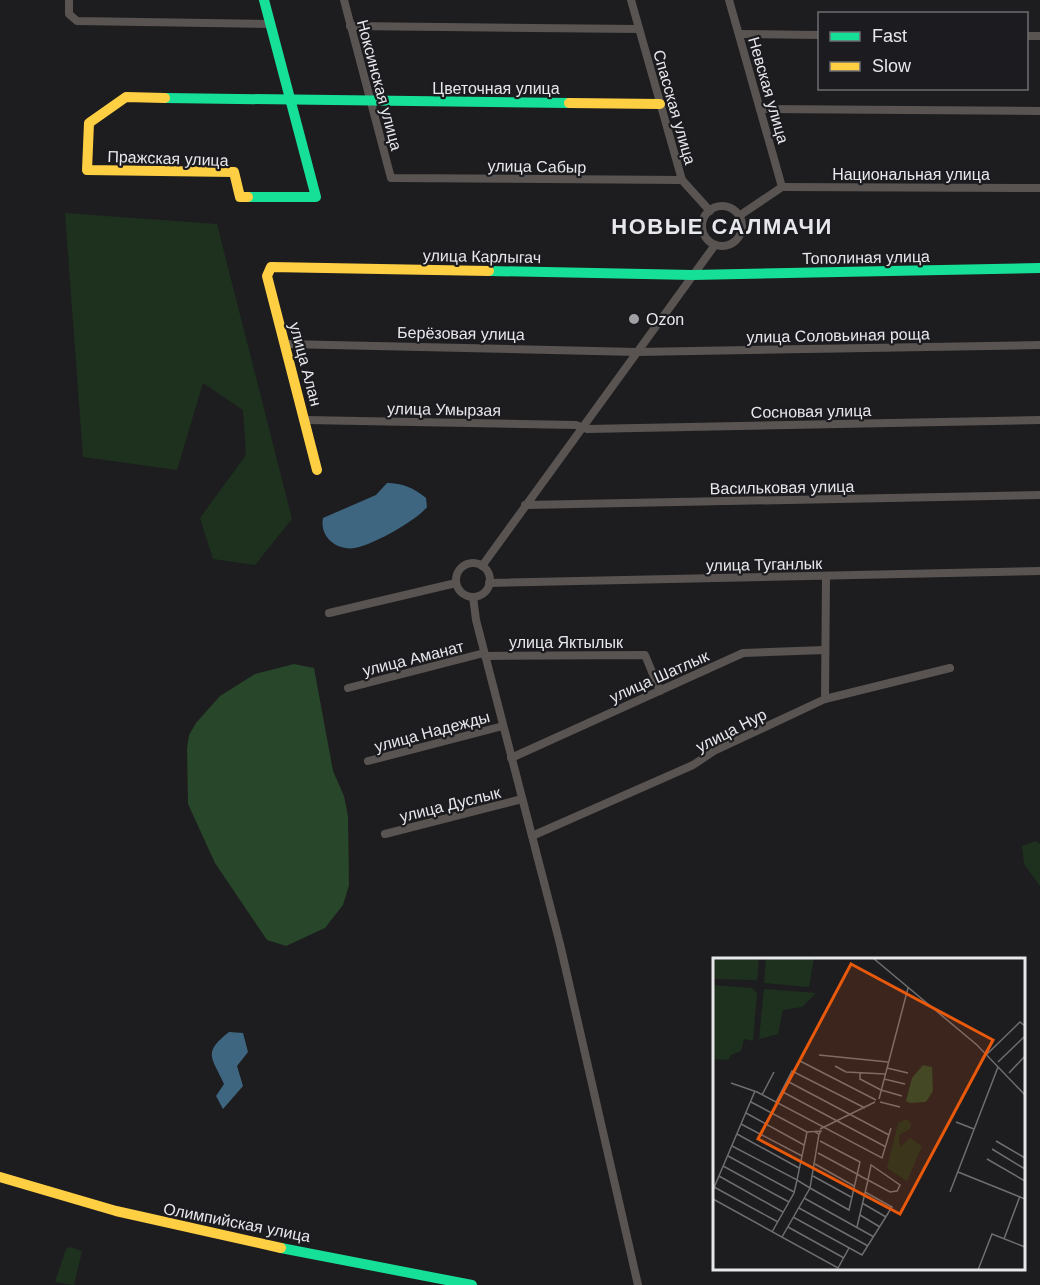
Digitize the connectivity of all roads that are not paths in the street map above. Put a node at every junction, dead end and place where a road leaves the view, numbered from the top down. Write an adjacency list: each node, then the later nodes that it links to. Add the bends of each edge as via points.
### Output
1 (69, 0): 6 (street, via 72,19)
2 (264, 0): 6 (street, Пражская улица)
3 (344, 0): 7 (street, Ноксинская улица)
4 (631, 0): 8 (street, Спасская улица)
5 (729, 0): 9 (street, Невская улица)
6 (271, 24): 11 (street, Пражская улица)
7 (350, 26): 8 (street); 13 (street, Ноксинская улица)
8 (639, 29): 14 (street, Спасская улица)
9 (739, 34): 10 (street); 15 (street, Невская улица)
10 (818, 34)
11 (291, 100): 11 (street, Пражская улица, via 126,97 89,123 87,170 234,172 240,197 316,197); 12 (street, Пражская улица)
12 (332, 101): 13 (street, Цветочная улица)
13 (371, 102): 14 (street, Цветочная улица); 17 (street, Ноксинская улица)
14 (660, 104): 18 (street, Спасская улица)
15 (760, 109): 16 (street); 19 (street, Невская улица)
16 (1040, 111)
17 (391, 178): 18 (street, улица Сабыр)
18 (682, 180): 21 (street, Спасская улица)
19 (782, 187): 20 (street, Национальная улица); 22 (street)
20 (1040, 188)
21 (710, 211): 22 (street, via 726,207); 23 (street, via 702,225 708,240)
22 (739, 216): 23 (street, via 742,224 737,239 731,244)
23 (715, 245): 26 (street)
24 (271, 267): 26 (street, улица Карлыгач); 27 (street, улица Алан, via 267,276)
25 (1040, 268): 26 (street, Тополиная улица)
26 (693, 275): 29 (street)
27 (285, 344): 29 (street, Берёзовая улица); 30 (street, улица Алан)
28 (1040, 345): 29 (street, улица Соловьиная роща)
29 (637, 352): 32 (street)
30 (305, 420): 32 (street, улица Умырзая); 33 (street, улица Алан)
31 (1040, 420): 32 (street, Сосновая улица)
32 (582, 427): 35 (street)
33 (317, 470)
34 (1040, 495): 35 (street, Васильковая улица)
35 (525, 505): 36 (street)
36 (482, 566): 39 (street, via 464,566); 40 (street)
37 (1040, 572): 38 (street, улица Туганлык)
38 (826, 576): 40 (street, улица Туганлык); 43 (street)
39 (456, 583): 41 (street, via 462,593); 42 (street)
40 (489, 583): 41 (street, via 486,591)
41 (473, 597): 44 (street)
42 (329, 613)
43 (825, 650): 47 (street, улица Шатлык, via 743,653); 48 (street)
44 (485, 655): 46 (street, улица Аманат); 47 (street, улица Яктылык, via 645,655); 49 (street)
45 (950, 668): 48 (street, улица Нур)
46 (348, 688)
47 (660, 691): 50 (street, улица Шатлык)
48 (825, 699): 54 (street, улица Нур, via 714,751 693,765)
49 (503, 726): 50 (street); 51 (street, улица Надежды)
50 (511, 758): 52 (street)
51 (368, 761)
52 (522, 799): 53 (street, улица Дуслык); 54 (street)
53 (385, 834)
54 (532, 836): 57 (street)
55 (0, 1177): 56 (street, Олимпийская улица, via 141,1218)
56 (472, 1285)
57 (638, 1285)

